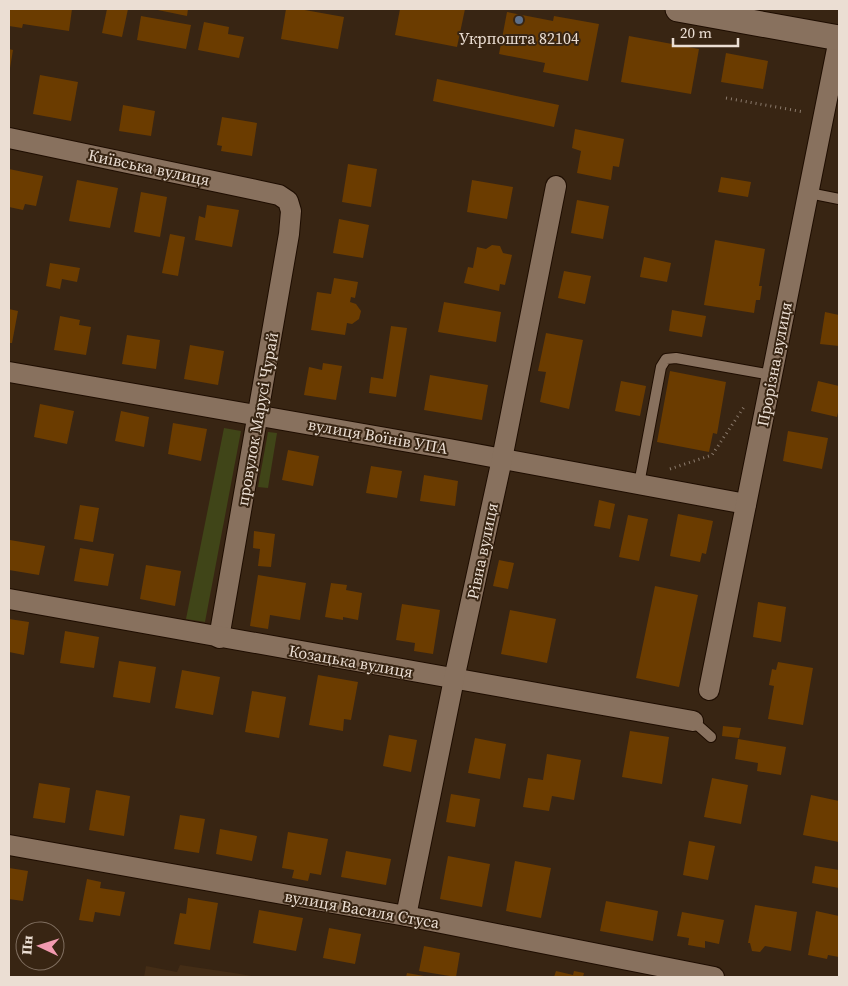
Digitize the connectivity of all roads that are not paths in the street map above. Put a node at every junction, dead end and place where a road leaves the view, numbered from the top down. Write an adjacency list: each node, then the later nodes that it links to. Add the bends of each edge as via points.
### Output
1 (678, 9): 2 (street)
2 (839, 39): 5 (street, Прорізна вулиця)
3 (9, 138): 7 (street, Київська вулиця, via 279,195)
4 (556, 186): 11 (street, Рівна вулиця)
5 (809, 193): 6 (lane); 9 (street, Прорізна вулиця)
6 (839, 199)
7 (288, 201): 10 (street, провулок Марусі Чурай, via 291,211 289,234)
8 (9, 372): 10 (street, вулиця Воїнів УПА)
9 (772, 375): 12 (lane, via 666,359 661,367); 13 (street, Прорізна вулиця)
10 (258, 415): 11 (street, вулиця Воїнів УПА); 15 (street, провулок Марусі Чурай)
11 (502, 459): 12 (street, вулиця Воїнів УПА); 16 (street, Рівна вулиця)
12 (638, 484): 13 (street, вулиця Воїнів УПА)
13 (746, 504): 17 (street, Прорізна вулиця)
14 (9, 599): 15 (street, Козацька вулиця)
15 (219, 638): 16 (street, Козацька вулиця)
16 (454, 679): 18 (street, Козацька вулиця); 21 (street, Рівна вулиця)
17 (709, 690)
18 (693, 720): 19 (lane)
19 (711, 737)
20 (9, 845): 21 (street, вулиця Василя Стуса)
21 (406, 916): 22 (street, вулиця Василя Стуса)
22 (714, 977)

